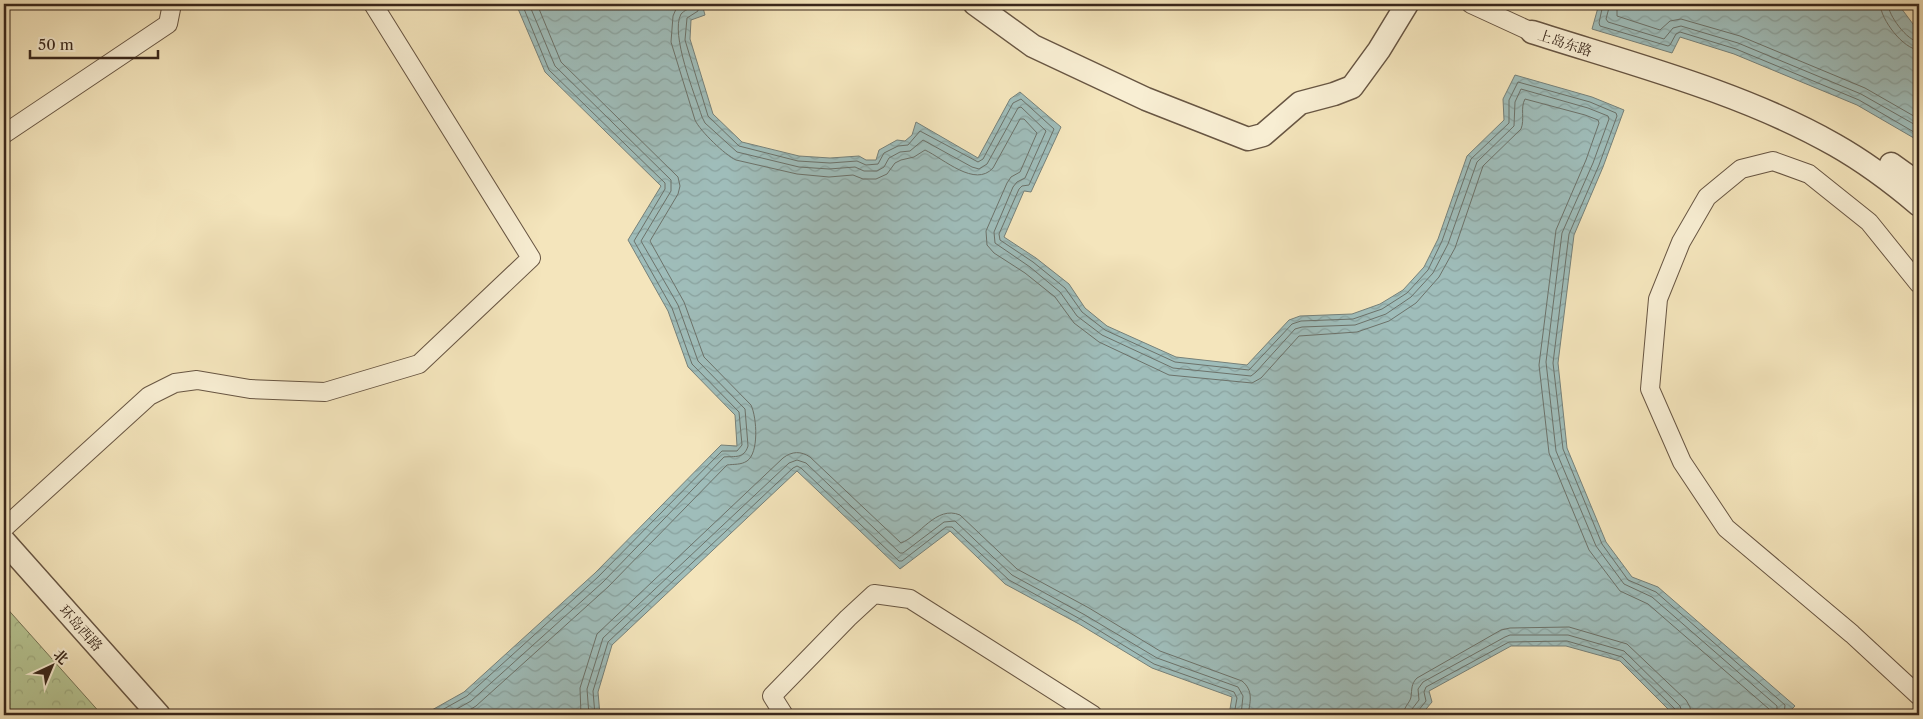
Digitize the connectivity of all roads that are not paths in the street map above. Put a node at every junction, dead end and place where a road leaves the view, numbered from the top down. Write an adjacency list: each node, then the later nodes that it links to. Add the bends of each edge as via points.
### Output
1 (172, 4): 7 (street, via 168,24)
2 (373, 4): 11 (street, via 530,258 419,364 325,392 250,389 197,380 175,383 149,396)
3 (974, 4): 4 (street, via 1033,46 1146,99 1248,139 1263,135 1300,103 1352,87)
4 (1407, 4)
5 (1471, 4): 6 (street)
6 (1532, 32): 8 (street, 上岛东路, via 1609,43 1712,79 1842,133); 9 (street, 上岛东路, via 1715,92 1778,117 1835,145 1888,179)
7 (4, 134)
8 (1919, 184)
9 (1919, 204)
10 (1919, 284): 14 (street, via 1869,222 1809,174 1774,161 1741,169 1707,198 1682,242 1658,299 1650,389 1682,462 1726,528 1852,634)
11 (4, 528)
12 (4, 541): 16 (street, 环岛西路)
13 (4, 562): 15 (street, 环岛西路)
14 (1919, 696)
15 (140, 715)
16 (159, 715)
17 (784, 715): 18 (street, via 772,696 874,594 910,599)
18 (1093, 715)

